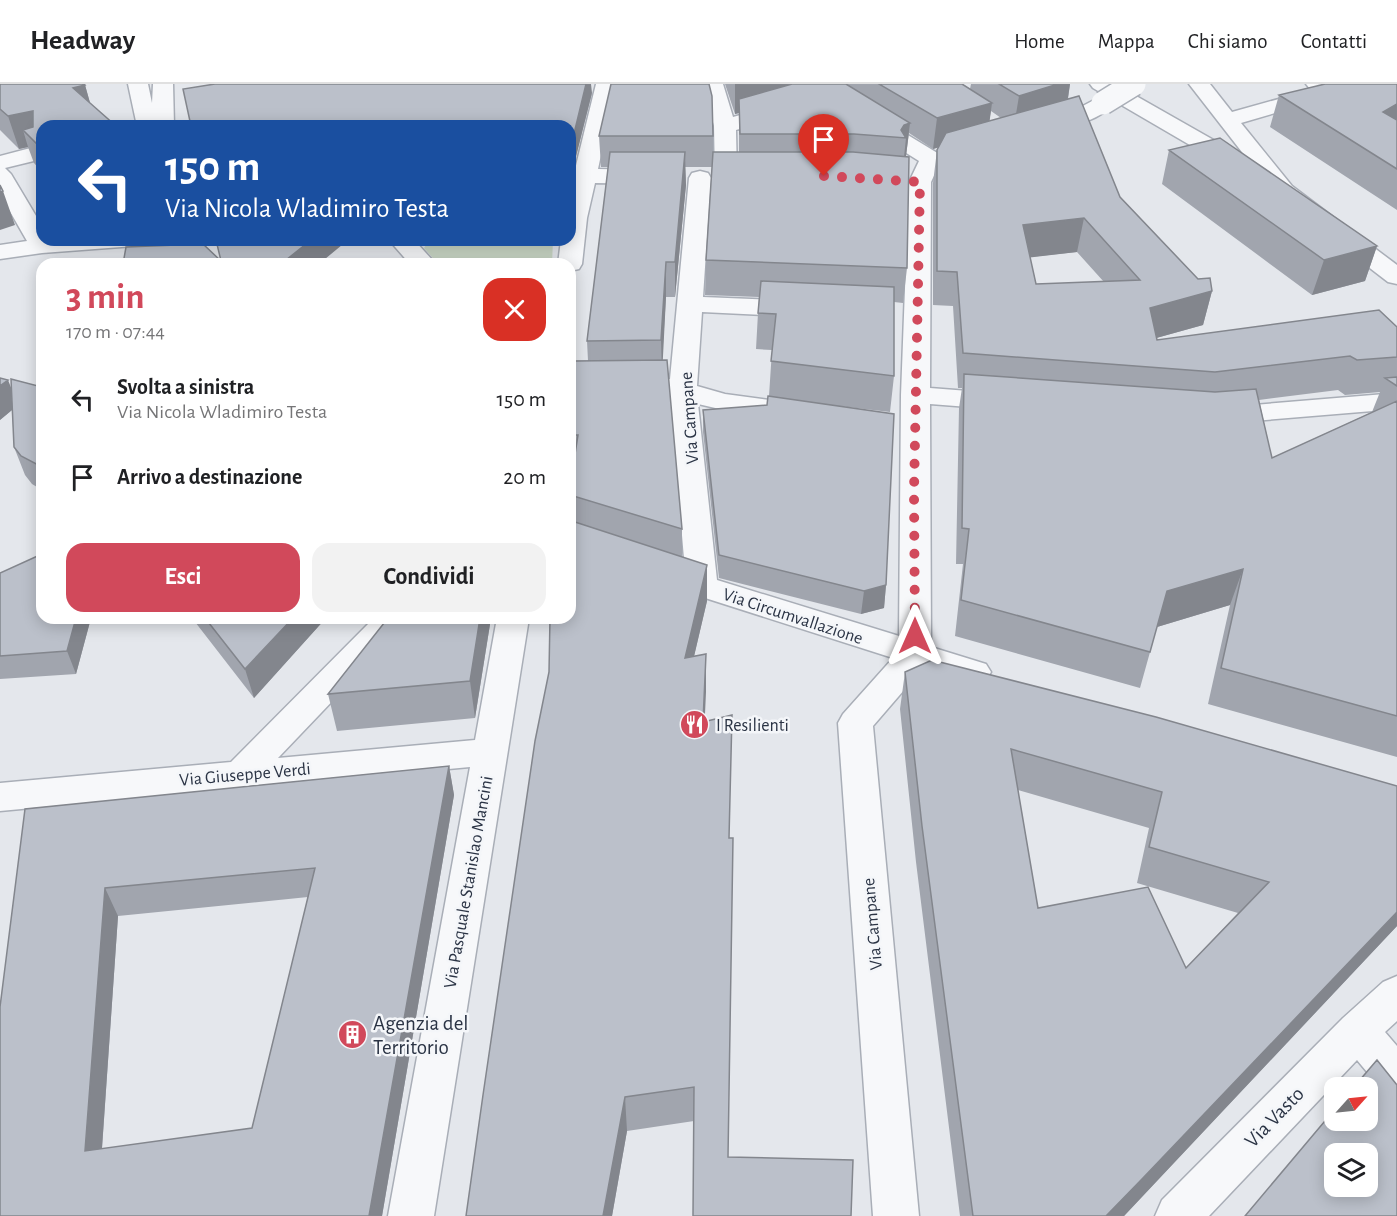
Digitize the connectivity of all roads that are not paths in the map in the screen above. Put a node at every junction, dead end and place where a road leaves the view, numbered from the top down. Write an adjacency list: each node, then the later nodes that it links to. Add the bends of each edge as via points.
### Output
1 (138, 84): 11 (street)
2 (163, 84): 12 (street)
3 (606, 84): 21 (street)
4 (713, 84): 14 (street)
5 (810, 84): 10 (street)
6 (1134, 84): 9 (street, bridge)
7 (1199, 84): 13 (street)
8 (1316, 84): 13 (street, via 1330,91)
9 (1102, 94): 15 (street, via 1084,114); 23 (street)
10 (829, 96): 14 (street); 19 (street)
11 (148, 120)
12 (151, 120)
13 (1228, 120): 23 (street)
14 (725, 126): 22 (street, via 737,177)
15 (1022, 133)
16 (954, 152): 19 (street)
17 (36, 154): 18 (street)
18 (0, 163)
19 (914, 172): 35 (street, via 905,313)
20 (0, 174): 25 (street)
21 (586, 176): 22 (street); 24 (street)
22 (700, 178): 31 (street, Via Campane)
23 (1284, 190): 30 (street)
24 (576, 208)
25 (36, 236)
26 (42, 246): 28 (street)
27 (407, 246): 29 (street)
28 (0, 252)
29 (418, 258)
30 (1397, 277)
31 (690, 304): 32 (street); 34 (street, Via Campane)
32 (825, 310)
33 (637, 387): 34 (street, via 671,386)
34 (685, 392): 38 (street, via 724,402); 41 (street, Via Campane)
35 (915, 395): 37 (street); 44 (street, via 903,425)
36 (1397, 401): 39 (street)
37 (1031, 404)
38 (820, 414)
39 (1194, 416)
40 (644, 567): 41 (street, Via Circumvallazione)
41 (702, 586): 44 (street, Via Circumvallazione)
42 (387, 624): 47 (street)
43 (512, 624): 46 (street, Via Pasquale Stanislao Mancini)
44 (915, 655): 45 (street, Via Circumvallazione); 53 (street, Via Campane, via 855,723)
45 (1005, 681)
46 (490, 752): 47 (street, Via Giuseppe Verdi); 52 (street, Via Pasquale Stanislao Mancini)
47 (241, 774): 48 (street, Via Giuseppe Verdi)
48 (0, 797)
49 (1397, 994): 50 (street, Via Vasto)
50 (1358, 1031): 51 (street); 54 (street, Via Vasto)
51 (1397, 1076)
52 (411, 1216)
53 (896, 1216)
54 (1178, 1216)

